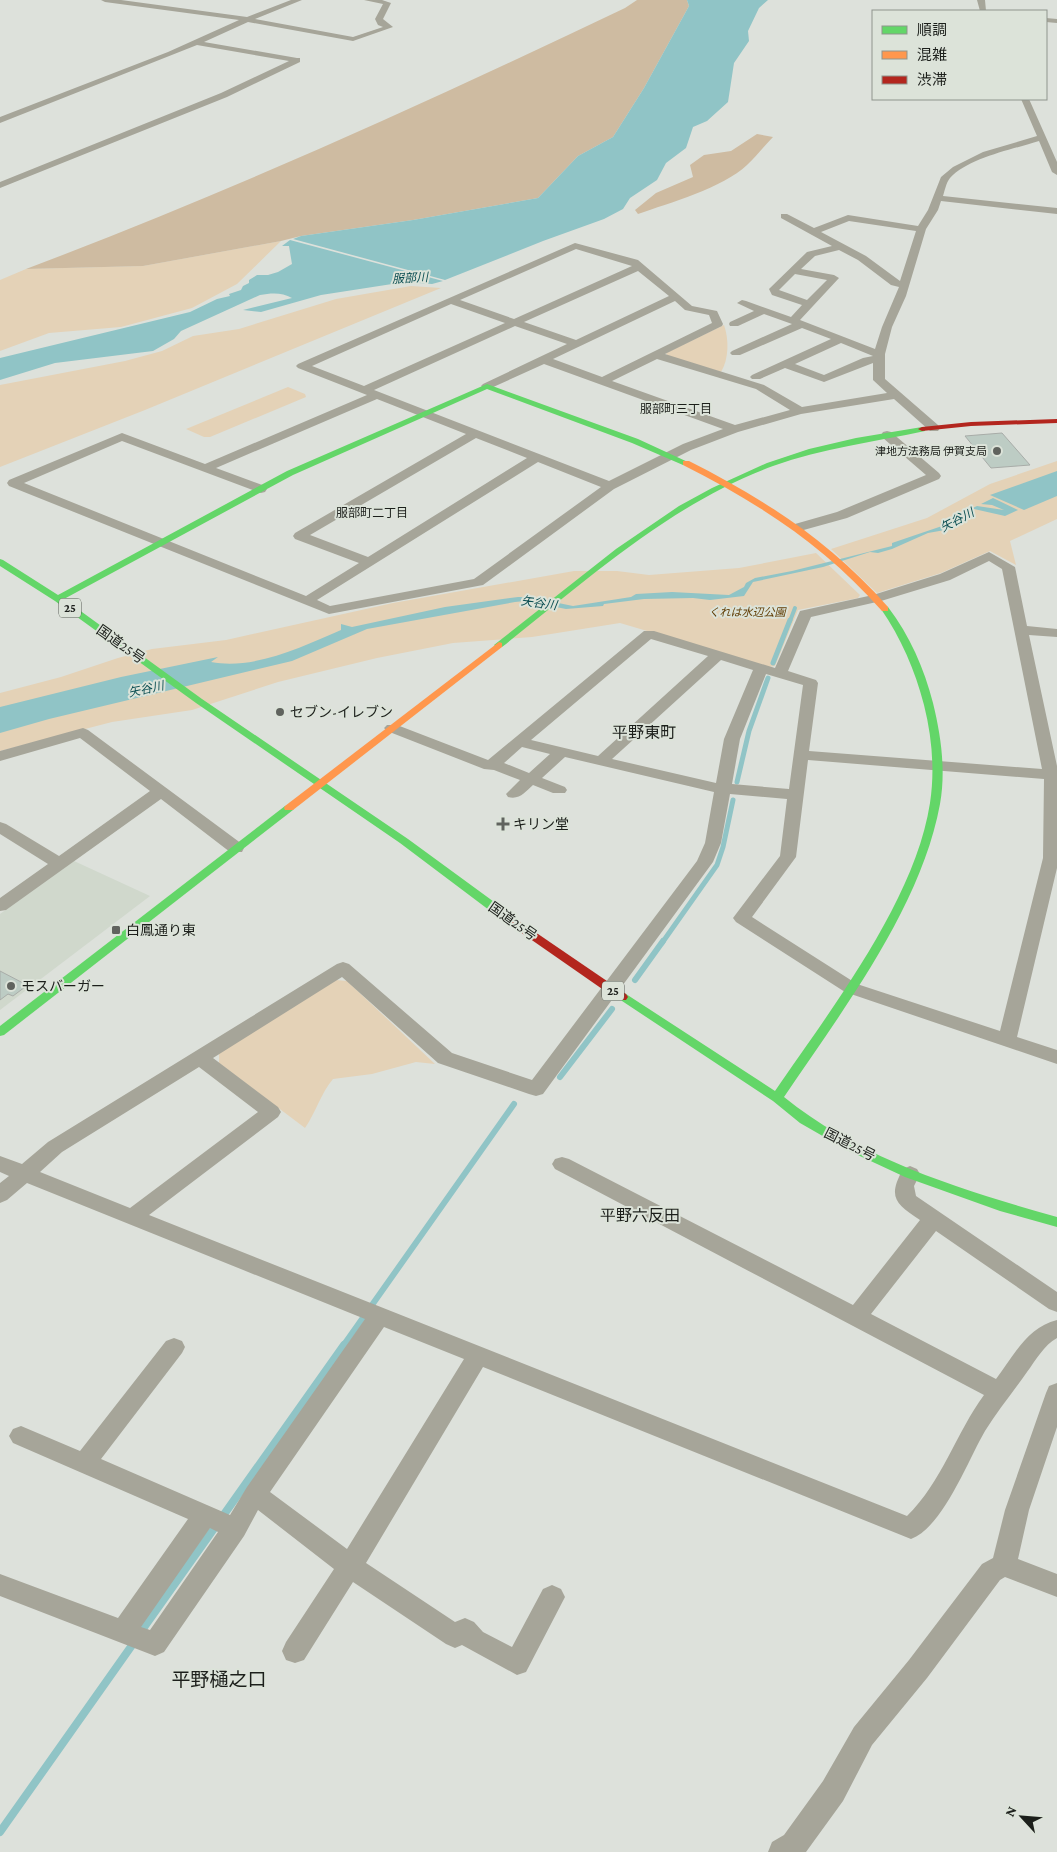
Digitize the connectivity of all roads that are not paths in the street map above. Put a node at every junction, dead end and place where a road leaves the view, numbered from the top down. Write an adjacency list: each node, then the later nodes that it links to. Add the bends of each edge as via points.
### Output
1 (105, 0): 4 (street)
2 (298, 0): 4 (street)
3 (368, 0): 4 (street, via 387,3 379,19 389,27 355,39)
4 (245, 19): 5 (street)
5 (196, 43): 7 (street); 10 (street, via 297,60 224,95)
6 (1025, 100): 8 (street)
7 (0, 120)
8 (1041, 138): 9 (street); 11 (street, via 986,154 956,169 942,184)
9 (1057, 172)
10 (0, 185)
11 (938, 198): 12 (street); 14 (street)
12 (1057, 211)
13 (784, 216): 15 (street)
14 (921, 230): 15 (street, via 848,218); 19 (street)
15 (813, 232): 16 (street)
16 (839, 247): 18 (street, via 811,254); 19 (street, via 862,258 895,283)
17 (640, 266): 20 (street); 21 (street, via 575,246); 25 (street)
18 (792, 271): 23 (street, via 774,289 776,293); 23 (street, via 834,278)
19 (904, 284): 32 (street)
20 (676, 297): 29 (street); 31 (street, via 688,308 713,313 718,324)
21 (452, 301): 25 (street); 38 (street, via 302,366)
22 (742, 304): 24 (street)
23 (810, 304): 26 (street)
24 (763, 311): 26 (street); 27 (street)
25 (516, 322): 29 (street); 38 (street)
26 (796, 323): 28 (street); 30 (street)
27 (734, 324)
28 (841, 339): 32 (street); 34 (street)
29 (577, 344): 33 (street)
30 (736, 353)
31 (656, 355): 36 (street); 41 (street, via 760,387)
32 (879, 356): 34 (street, via 824,379); 40 (street, via 879,380)
33 (544, 360): 36 (street); 37 (street)
34 (785, 364): 35 (street)
35 (756, 377)
36 (603, 381): 45 (street)
37 (487, 386): 42 (main road); 48 (main road)
38 (365, 390): 39 (street)
39 (377, 395): 42 (street); 50 (street)
40 (898, 395): 41 (street); 44 (street)
41 (800, 412): 45 (street)
42 (426, 413): 46 (street); 53 (main road)
43 (1057, 421): 44 (main road)
44 (934, 428): 47 (main road)
45 (734, 429): 48 (street)
46 (474, 434): 49 (street); 57 (street, via 300,536)
47 (887, 435): 51 (main road, via 802,455); 54 (street, via 935,476 842,515)
48 (669, 455): 51 (main road); 52 (street)
49 (536, 458): 52 (street); 57 (street)
50 (206, 468): 53 (street); 55 (street, via 122,437 13,483)
51 (728, 482): 54 (main road); 66 (main road, via 664,519)
52 (610, 486): 60 (street, via 478,582 329,610)
53 (261, 489): 55 (main road)
54 (800, 527): 58 (main road)
55 (163, 543): 59 (main road); 60 (street)
56 (0, 562): 59 (main road, 国道25号 / 25)
57 (370, 562): 60 (street)
58 (874, 595): 61 (street, via 945,577 989,556 1008,567); 65 (street, via 805,614); 73 (main road, via 908,644 931,704)
59 (58, 599): 76 (main road, 国道25号 / 25)
60 (308, 601)
61 (1021, 630): 62 (street); 74 (street)
62 (1057, 633)
63 (718, 655): 64 (street); 67 (street, via 649,634); 71 (street)
64 (761, 668): 65 (street); 77 (street, via 732,739)
65 (780, 674): 69 (street, via 811,683)
66 (392, 728): 72 (street, via 490,766); 76 (main road)
67 (519, 742): 68 (street); 72 (street)
68 (562, 752): 71 (street); 75 (street)
69 (801, 755): 73 (street); 81 (street)
70 (0, 756): 79 (street, via 83,733)
71 (601, 761): 77 (street)
72 (493, 764): 75 (street)
73 (939, 766): 74 (street); 86 (main road, via 936,803 917,870 902,902)
74 (1054, 775): 89 (street, via 1051,858)
75 (532, 779): 78 (street); 80 (street)
76 (319, 783): 83 (main road); 87 (main road, 国道25号 / 25)
77 (724, 789): 81 (street); 87 (street, via 714,843 705,862)
78 (559, 790)
79 (160, 792): 83 (street); 84 (street)
80 (514, 794)
81 (796, 795): 86 (street, via 788,857 742,918)
82 (0, 827): 84 (street)
83 (236, 848): 88 (main road)
84 (59, 863): 85 (street)
85 (0, 906)
86 (851, 988): 89 (street); 92 (main road)
87 (610, 989): 90 (street, via 536,1090 445,1058 342,968); 92 (main road, 国道25号 / 25)
88 (0, 1032)
89 (1007, 1040): 91 (street)
90 (200, 1057): 95 (street, via 55,1147); 98 (street, via 270,1112)
91 (1057, 1057)
92 (777, 1098): 96 (main road, 国道25号 / 25, via 804,1120)
93 (0, 1163): 95 (street)
94 (562, 1164): 103 (street)
95 (24, 1174): 97 (street); 98 (street)
96 (910, 1174): 99 (street, via 904,1186 906,1200); 100 (main road, 国道25号 / 25)
97 (0, 1195)
98 (132, 1216): 102 (street)
99 (933, 1219): 101 (street); 103 (street)
100 (1057, 1222)
101 (1057, 1303)
102 (371, 1313): 106 (street); 111 (street)
103 (857, 1316): 107 (street)
104 (1057, 1329): 107 (street, via 1050,1330 1034,1347)
105 (174, 1347): 110 (street)
106 (478, 1355): 107 (street, via 911,1528 924,1517); 115 (street)
107 (1000, 1392)
108 (1057, 1393): 114 (street, via 1017,1510)
109 (22, 1436): 110 (street)
110 (84, 1463): 112 (street)
111 (255, 1494): 113 (street); 115 (street)
112 (205, 1515): 113 (street); 119 (street)
113 (235, 1528): 119 (street, via 155,1644)
114 (1004, 1565): 117 (street); 121 (street, via 991,1572 864,1736 833,1791 794,1845)
115 (350, 1566): 118 (street, via 455,1636 465,1630 474,1640 516,1663); 120 (street)
116 (0, 1585): 119 (street)
117 (1057, 1586)
118 (552, 1598)
119 (123, 1632)
120 (295, 1651)
121 (782, 1852)

